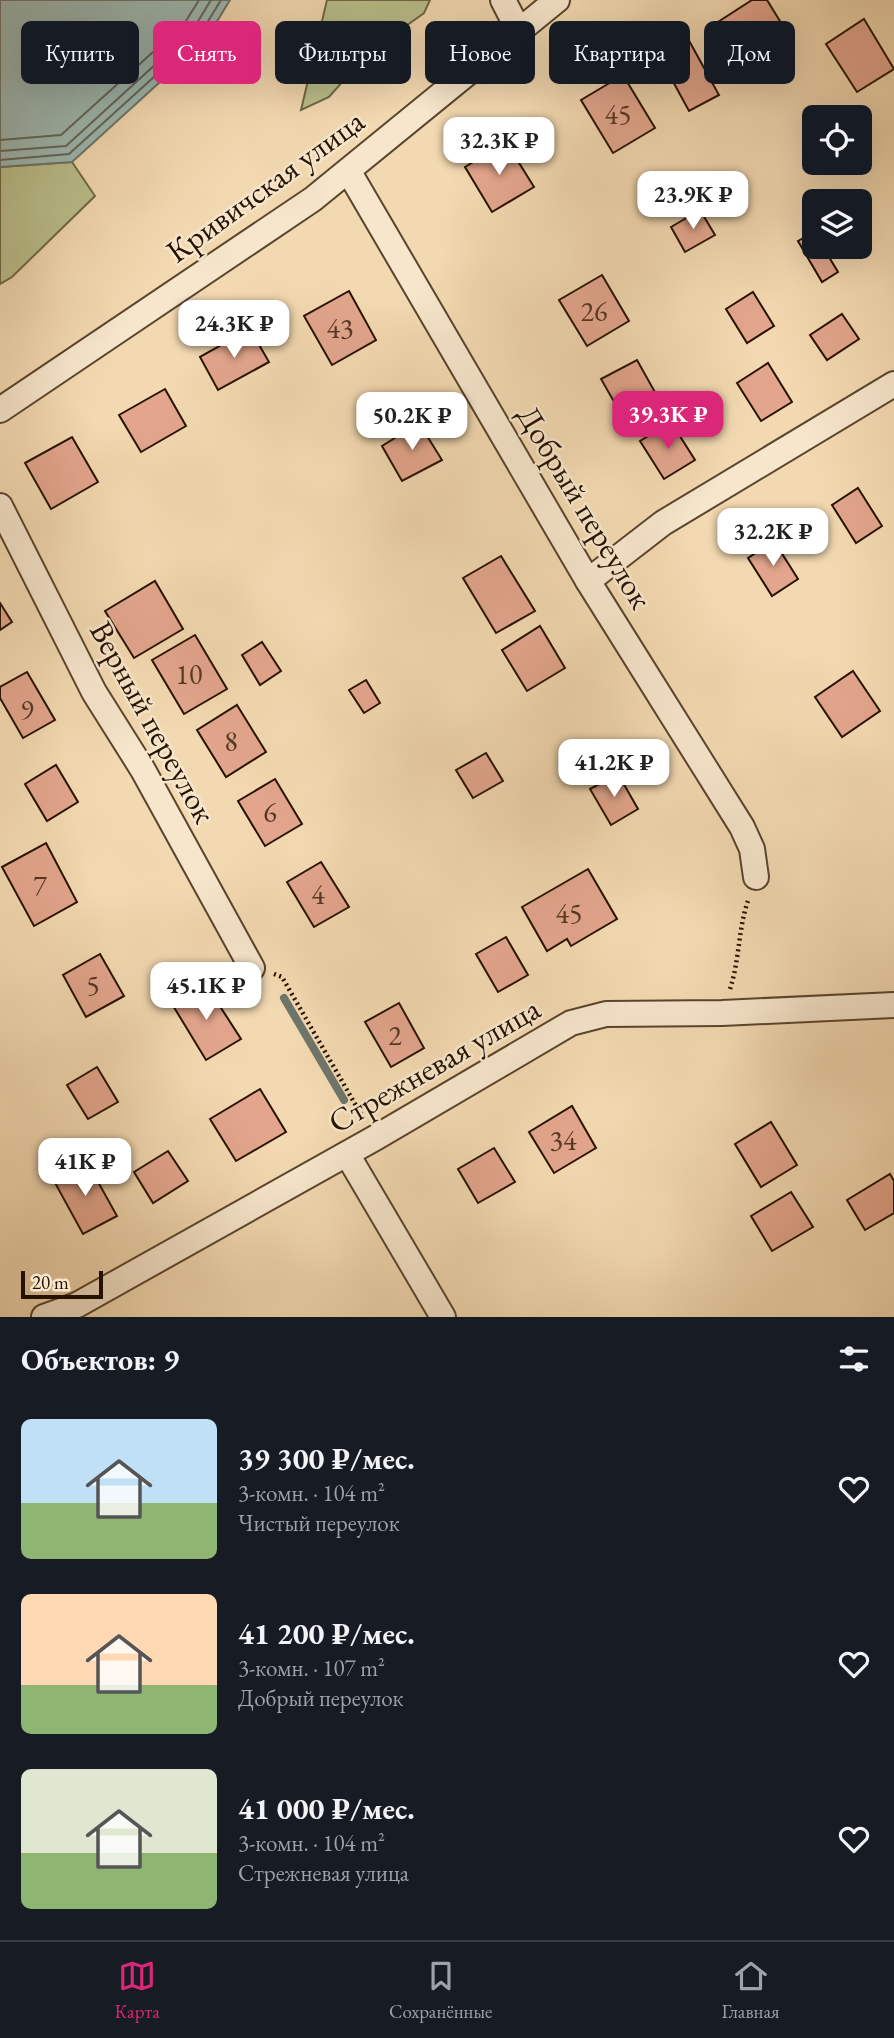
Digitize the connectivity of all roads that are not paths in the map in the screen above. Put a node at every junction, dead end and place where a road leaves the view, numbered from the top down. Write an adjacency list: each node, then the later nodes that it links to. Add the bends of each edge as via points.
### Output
1 (503, 0): 3 (street)
2 (557, 0): 4 (street, Кривичская улица)
3 (514, 21)
4 (531, 21)
5 (456, 84): 6 (street, Кривичская улица)
6 (349, 173): 8 (street, Кривичская улица); 10 (street, Добрый переулок)
7 (894, 384): 10 (street, via 663,523)
8 (0, 410)
9 (0, 506): 12 (street, Верный переулок, via 94,692 143,770)
10 (588, 581): 11 (street, Добрый переулок, via 742,827 752,849)
11 (756, 877)
12 (252, 968)
13 (894, 1005): 14 (street, Стрежневая улица, via 606,1014 571,1023)
14 (347, 1154): 15 (street, Стрежневая улица, via 77,1305); 16 (street)
15 (44, 1317)
16 (443, 1317)

